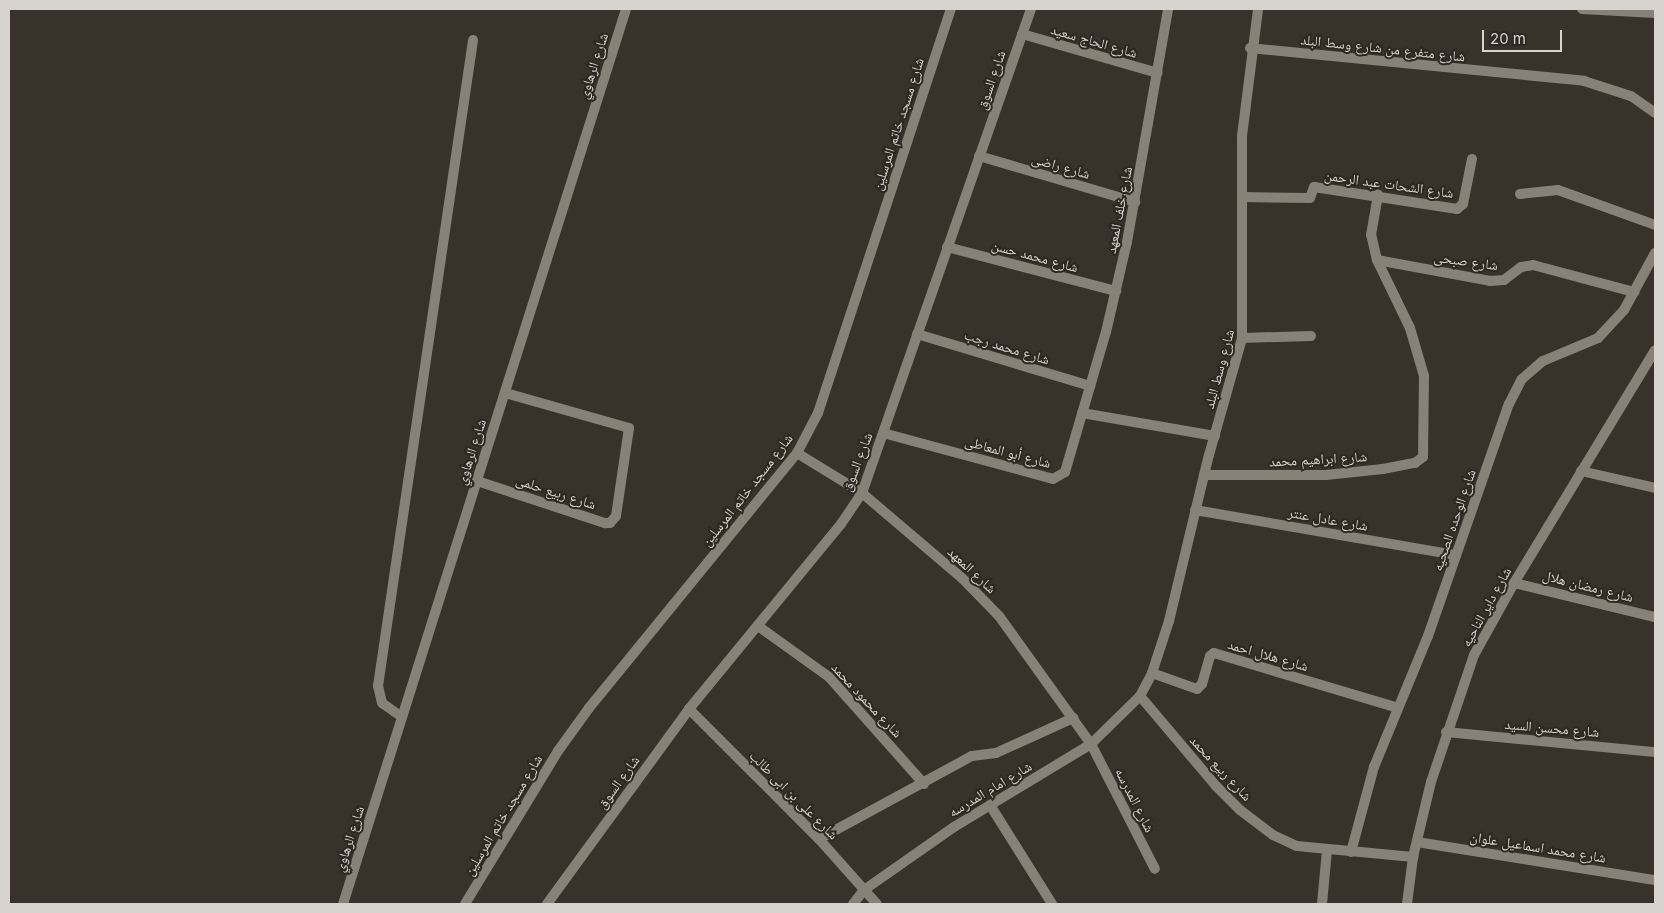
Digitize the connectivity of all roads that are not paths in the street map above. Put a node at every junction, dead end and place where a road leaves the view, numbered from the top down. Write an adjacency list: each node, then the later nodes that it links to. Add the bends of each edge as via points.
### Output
1 (626, 9): 30 (street, شارع الرهاوي)
2 (951, 9): 34 (street, شارع مسجد خاتم المرسلين, via 818,413)
3 (1031, 9): 8 (street, شارع السوق)
4 (1168, 9): 11 (street, شارع خلف المعهد)
5 (1258, 9): 10 (street, شارع وسط البلد)
6 (1582, 9): 7 (street)
7 (1655, 13)
8 (1022, 34): 11 (street, شارع الحاج سعيد); 13 (street, شارع السوق)
9 (473, 40): 49 (street, via 378,686 382,703)
10 (1250, 48): 12 (street, شارع متفرع من شارع وسط البلد, via 1584,81 1630,96); 17 (street, شارع وسط البلد, via 1242,136)
11 (1158, 73): 18 (street, شارع خلف المعهد)
12 (1655, 113)
13 (979, 156): 18 (street, شارع راضى); 20 (street, شارع السوق)
14 (1472, 159): 16 (street, شارع الشحات عبد الرحمن, via 1461,207)
15 (1520, 194): 19 (street, via 1558,190)
16 (1378, 195): 17 (street, شارع الشحات عبد الرحمن, via 1314,187 1310,198); 22 (street, via 1371,235)
17 (1242, 197): 27 (street, شارع وسط البلد)
18 (1134, 202): 23 (street, شارع خلف المعهد)
19 (1655, 225)
20 (948, 247): 23 (street, شارع محمد حسن); 25 (street, شارع السوق)
21 (1655, 253): 24 (street, شارع الوحده الصحيه)
22 (1377, 260): 24 (street, شارع صبحى, via 1490,281 1504,280 1521,267 1533,265); 36 (street, شارع ابراهيم محمد, via 1410,328 1419,358 1425,393 1426,450 1423,457 1415,463 1383,469 1298,476)
23 (1116, 291): 29 (street, شارع خلف المعهد)
24 (1634, 292): 41 (street, شارع الوحده الصحيه, via 1624,310 1598,338 1543,360 1522,379 1509,404)
25 (917, 334): 29 (street, شارع محمد رجب); 32 (street, شارع السوق)
26 (1311, 336): 27 (street)
27 (1242, 338): 33 (street, شارع وسط البلد)
28 (1655, 350): 35 (street, شارع داير الناحيه)
29 (1090, 386): 31 (street, شارع خلف المعهد)
30 (505, 393): 37 (street, شارع الرهاوي); 37 (street, شارع ربيع حلمى, via 629,428 616,516 610,523 605,523)
31 (1082, 413): 32 (street, شارع أبو المعاطى, via 1065,472 1053,479); 33 (street)
32 (883, 433): 39 (street, شارع السوق)
33 (1215, 436): 36 (street, شارع وسط البلد)
34 (797, 453): 39 (street, شارع المعهد); 65 (street, شارع مسجد خاتم المرسلين, via 589,708 558,751)
35 (1581, 471): 38 (street); 42 (street, شارع داير الناحيه)
36 (1204, 475): 40 (street, شارع وسط البلد)
37 (477, 480): 49 (street, شارع الرهاوي)
38 (1655, 488)
39 (862, 493): 44 (street, شارع السوق); 50 (street, شارع المعهد, via 962,578 999,616)
40 (1195, 510): 41 (street, شارع عادل عنتر); 45 (street, شارع وسط البلد, via 1169,621)
41 (1456, 555): 47 (street, شارع الوحده الصحيه)
42 (1514, 582): 43 (street, شارع رمضان هلال); 51 (street, شارع داير الناحيه, via 1474,655)
43 (1655, 617)
44 (758, 626): 48 (street, شارع السوق); 54 (street, شارع محمود محمد, via 830,677)
45 (1152, 673): 46 (street, شارع وسط البلد); 47 (street, شارع هلال احمد, via 1197,688 1202,684 1210,656 1214,653)
46 (1140, 696): 52 (street, شارع امام المدرسه); 58 (street, شارع ربيع محمد, via 1240,810 1273,835 1297,846)
47 (1398, 708): 59 (street, شارع الوحده الصحيه, via 1374,767)
48 (689, 709): 56 (street, شارع على بن ابى طالب); 66 (street, شارع السوق)
49 (402, 717): 64 (street, شارع الرهاوي)
50 (1073, 718): 52 (street, شارع المعهد); 54 (street, via 996,753 972,756)
51 (1446, 732): 53 (street, شارع محسن السيد); 57 (street, شارع داير الناحيه)
52 (1091, 744): 55 (street, شارع امام المدرسه); 61 (street, شارع المدرسه)
53 (1655, 752)
54 (924, 784): 56 (street)
55 (990, 805): 63 (street, شارع امام المدرسه); 69 (street)
56 (819, 839): 63 (street, شارع على بن ابى طالب)
57 (1417, 842): 60 (street, شارع داير الناحيه); 62 (street, شارع محمد اسماعيل علوان)
58 (1327, 850): 59 (street, شارع ربيع محمد); 70 (street)
59 (1351, 852): 60 (street, شارع ربيع محمد)
60 (1413, 857): 71 (street, شارع داير الناحيه)
61 (1155, 869)
62 (1655, 880)
63 (864, 890): 67 (street, شارع امام المدرسه); 68 (street, شارع على بن ابى طالب)
64 (343, 904)
65 (465, 904)
66 (547, 904)
67 (853, 904)
68 (877, 904)
69 (1052, 904)
70 (1322, 904)
71 (1407, 904)

